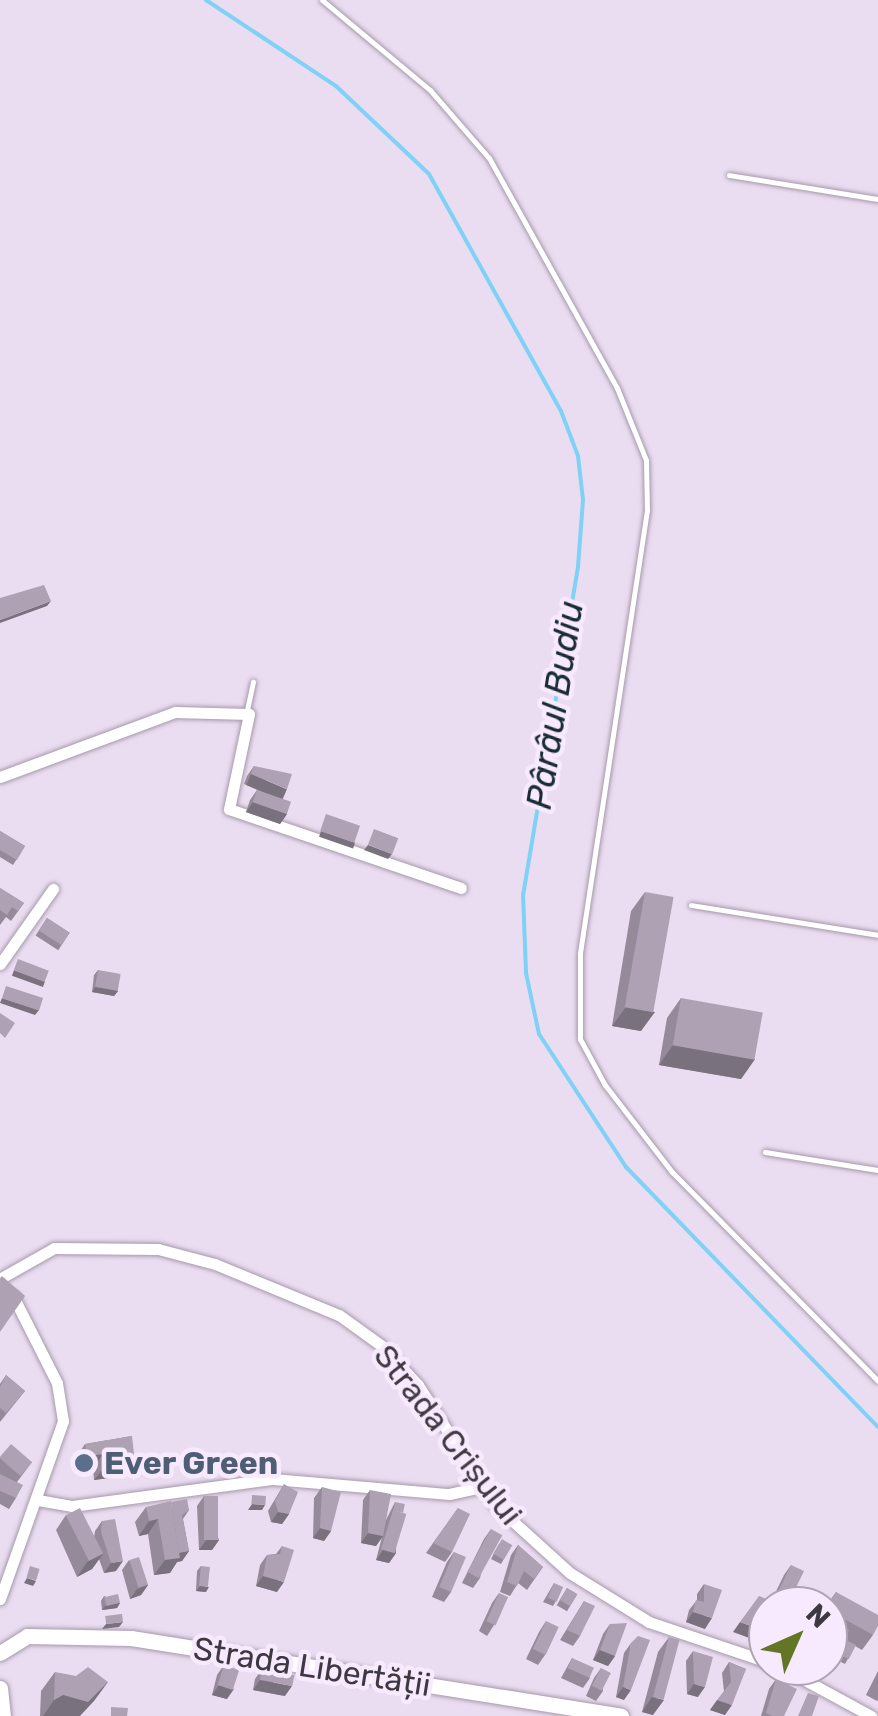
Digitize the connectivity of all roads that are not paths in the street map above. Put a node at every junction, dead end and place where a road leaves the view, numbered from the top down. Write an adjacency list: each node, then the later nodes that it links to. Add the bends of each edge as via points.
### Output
1 (322, 0): 15 (lane, via 430,90 489,158 618,388 646,460 647,510 580,953 580,1039 605,1085 672,1172)
2 (729, 174): 3 (lane)
3 (878, 199)
4 (253, 682): 5 (lane)
5 (248, 714): 6 (street, via 176,712); 7 (street, via 229,809)
6 (0, 777)
7 (461, 888)
8 (53, 890): 11 (street)
9 (691, 905): 10 (lane)
10 (878, 935)
11 (0, 964)
12 (765, 1152): 13 (lane)
13 (878, 1170)
14 (1, 1277): 16 (street, Strada Crișului, via 54,1248 158,1249 215,1264 339,1315 382,1346 418,1385); 17 (street, via 30,1324 61,1402 60,1442)
15 (878, 1380)
16 (482, 1487): 17 (street, via 450,1494 273,1479 72,1506); 20 (street, Strada Crișului, via 532,1541 610,1602)
17 (38, 1500): 18 (street)
18 (0, 1599)
19 (2, 1646): 24 (main road, Strada Libertății, via 27,1636 132,1638)
20 (748, 1655)
21 (817, 1686): 25 (street)
22 (0, 1688): 23 (main road)
23 (4, 1716)
24 (622, 1716)
25 (872, 1716)

